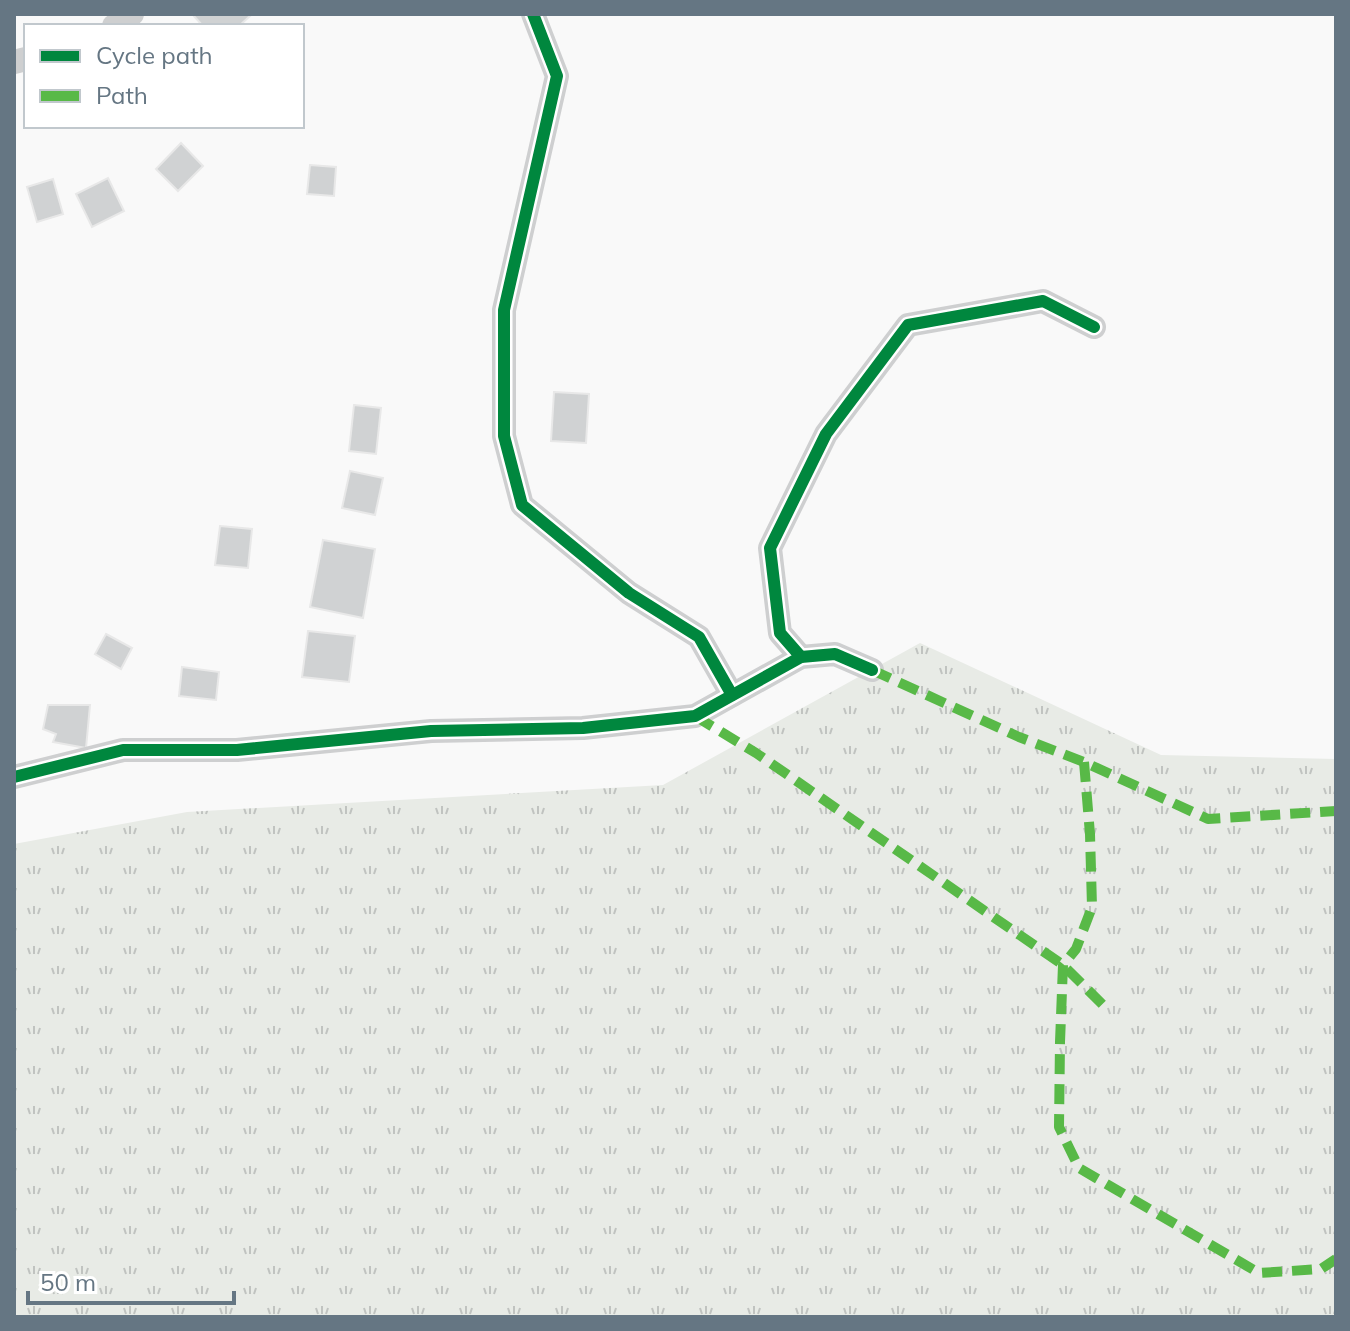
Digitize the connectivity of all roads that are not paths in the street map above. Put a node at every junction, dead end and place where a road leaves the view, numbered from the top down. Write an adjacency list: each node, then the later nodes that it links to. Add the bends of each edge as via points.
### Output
1 (533, 14): 5 (street, via 557,76 504,310 504,436 522,505 629,593 699,637)
2 (1094, 327): 3 (street, via 1043,301 908,325 826,434 770,548 780,633)
3 (801, 657): 4 (street, via 835,654); 5 (street)
4 (872, 670)
5 (732, 695): 6 (street, via 695,716 583,728 431,731 237,750 123,750)
6 (14, 777)

